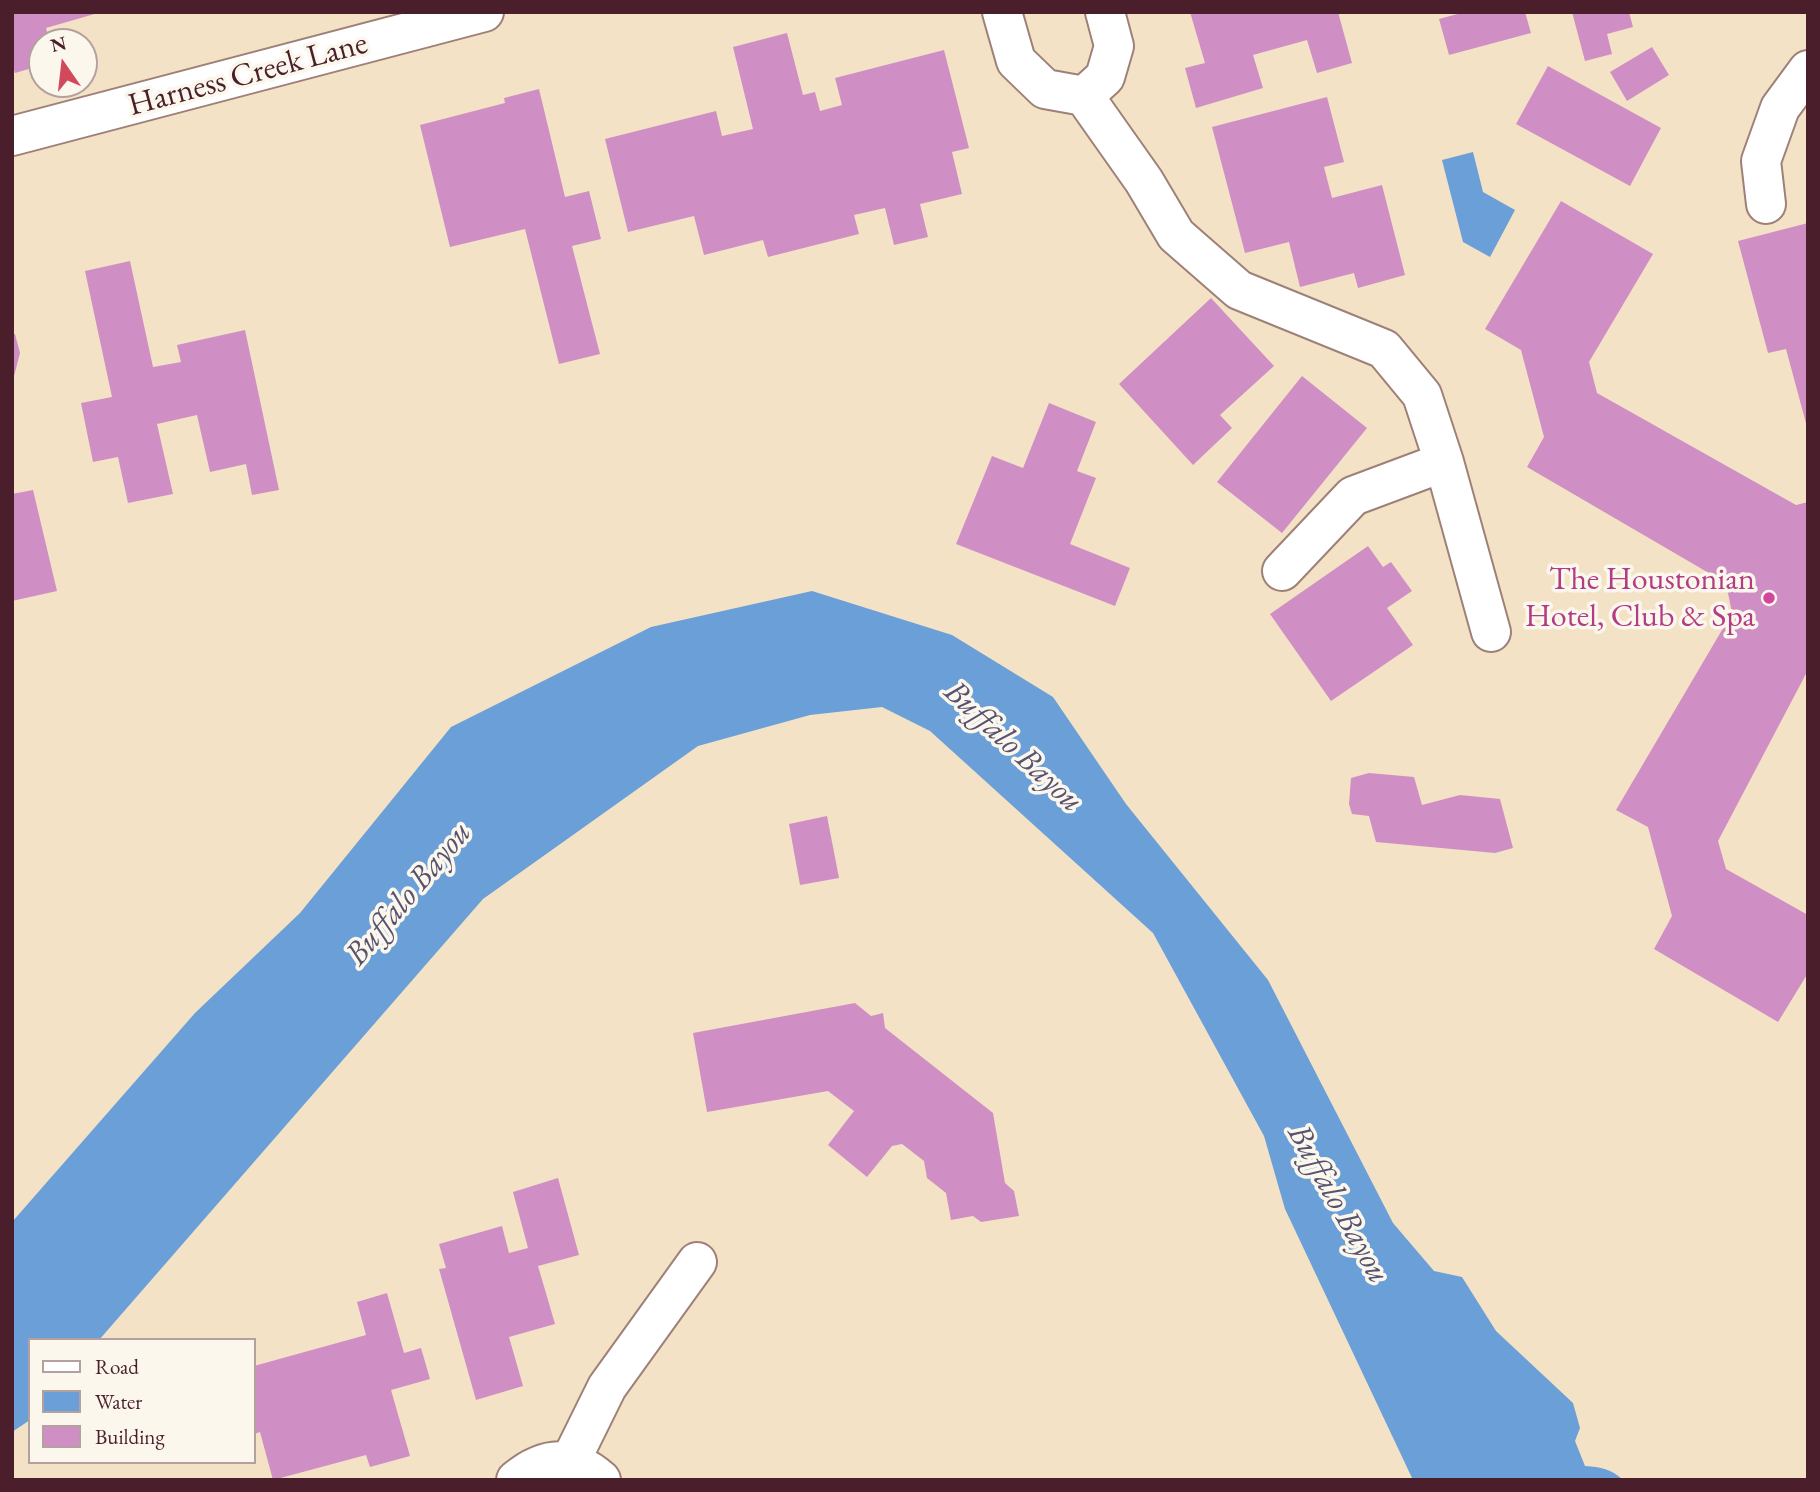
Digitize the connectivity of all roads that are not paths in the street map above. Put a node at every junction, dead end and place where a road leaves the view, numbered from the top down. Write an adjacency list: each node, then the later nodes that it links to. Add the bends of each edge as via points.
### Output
1 (484, 12): 6 (street, Harness Creek Lane)
2 (1002, 12): 5 (street, via 1016,61 1045,89)
3 (1105, 12): 5 (street, via 1114,46 1105,77)
4 (1808, 71): 7 (street, via 1780,108 1761,161)
5 (1084, 96): 8 (street, via 1176,235 1240,290 1384,349 1422,395)
6 (12, 136)
7 (1766, 204)
8 (1444, 462): 9 (street, via 1353,496); 10 (street)
9 (1282, 571)
10 (1491, 632)
11 (697, 1262): 12 (street, via 607,1387)
12 (586, 1471): 13 (street, via 550,1461 531,1467)
13 (516, 1480)

